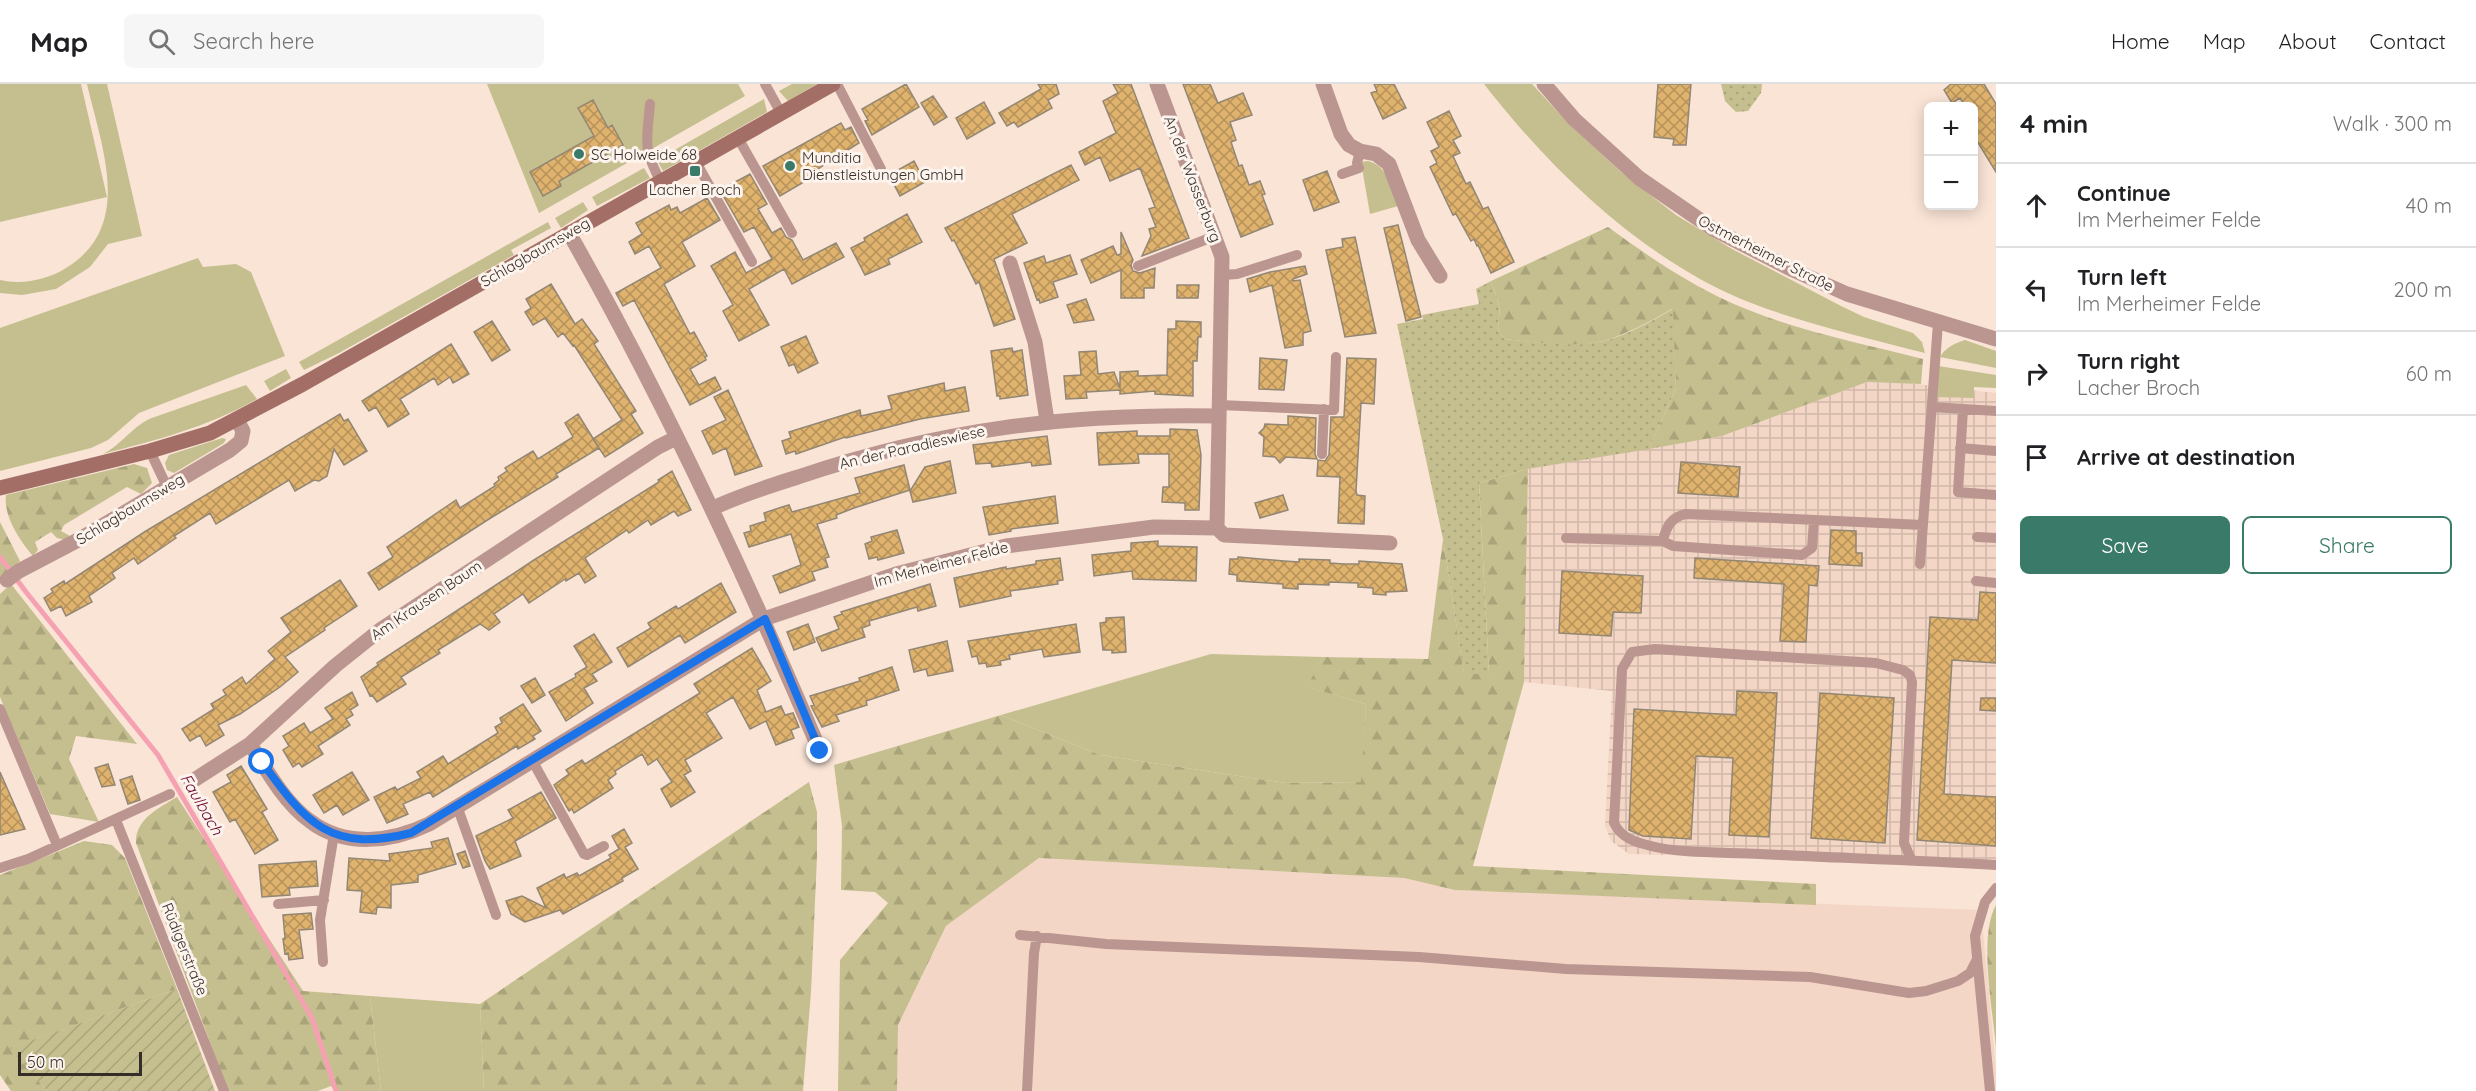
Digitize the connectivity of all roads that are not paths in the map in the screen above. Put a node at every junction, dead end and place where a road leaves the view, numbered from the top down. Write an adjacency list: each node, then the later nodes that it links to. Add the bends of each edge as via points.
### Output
1 (765, 84): 7 (lane)
2 (835, 84): 7 (main road, Schlagbaumsweg); 11 (lane)
3 (1157, 84): 16 (street, An der Wasserburg)
4 (1323, 84): 9 (street, via 1341,134)
5 (1544, 84): 23 (street, Ostmerheimer Straße, via 1574,119 1639,178 1713,229 1847,294)
6 (650, 104): 13 (lane, via 646,144 648,158)
7 (782, 113): 8 (main road, Schlagbaumsweg)
8 (738, 138): 10 (main road, Schlagbaumsweg); 15 (lane)
9 (1360, 151): 12 (lane, via 1359,168); 22 (street, via 1376,154 1389,164 1418,240)
10 (696, 162): 13 (main road, Schlagbaumsweg); 18 (lane)
11 (881, 169)
12 (1342, 174)
13 (661, 182): 14 (main road, Schlagbaumsweg)
14 (569, 233): 31 (main road, Schlagbaumsweg); 33 (street)
15 (792, 233)
16 (1215, 236): 20 (lane); 21 (street, An der Wasserburg)
17 (1297, 255): 21 (lane)
18 (752, 262)
19 (1010, 263): 32 (street, via 1035,342)
20 (1138, 266)
21 (1223, 275): 29 (street, An der Wasserburg)
22 (1440, 276)
23 (1938, 323): 24 (street, Ostmerheimer Straße); 26 (lane)
24 (1996, 339)
25 (1336, 357): 27 (lane, via 1334,410)
26 (1932, 407): 28 (lane); 43 (lane)
27 (1324, 409): 29 (lane); 37 (lane)
28 (1963, 409): 30 (lane); 34 (lane)
29 (1219, 410): 32 (street, An der Paradieswiese); 44 (street, An der Wasserburg)
30 (1996, 411)
31 (237, 420): 35 (main road, Schlagbaumsweg, via 210,433); 38 (street, Schlagbaumsweg, via 243,431 241,441)
32 (1047, 421): 41 (street, An der Paradieswiese, via 970,431 883,450)
33 (676, 438): 41 (street); 56 (street, Am Krausen Baum, via 380,630)
34 (1960, 448): 36 (lane); 40 (lane, via 1958,492)
35 (150, 451): 38 (lane); 39 (main road, Schlagbaumsweg)
36 (1996, 451)
37 (1322, 454)
38 (166, 487): 51 (street, Schlagbaumsweg)
39 (0, 488)
40 (1996, 495)
41 (713, 508): 54 (street)
42 (1814, 521): 43 (lane); 48 (lane, via 1686,514 1676,516 1665,529); 48 (lane, via 1812,548 1802,555 1673,546)
43 (1923, 525): 50 (lane)
44 (1217, 528): 49 (street, Im Merheimer Felde, via 1224,535); 54 (street, Im Merheimer Felde, via 1154,527 1006,546 896,574)
45 (1977, 537): 47 (lane)
46 (1566, 538): 48 (lane)
47 (1996, 538)
48 (1663, 541)
49 (1390, 543)
50 (1920, 564)
51 (9, 580)
52 (1976, 581): 53 (lane)
53 (1996, 583)
54 (765, 619): 57 (street); 58 (street, Im Merheimer Felde)
55 (0, 709): 64 (lane)
56 (250, 744): 59 (street, Am Krausen Baum); 63 (street, Im Merheimer Felde, via 292,805 311,822)
57 (820, 751)
58 (532, 760): 61 (street, Im Merheimer Felde); 65 (lane, via 584,854)
59 (190, 782)
60 (170, 794): 62 (lane)
61 (457, 806): 63 (street, Im Merheimer Felde, via 411,833 386,839); 72 (lane)
62 (116, 820): 64 (lane); 77 (lane, Rüdigerstraße)
63 (334, 834): 70 (lane)
64 (57, 845): 68 (lane)
65 (604, 846)
66 (1911, 859): 66 (lane, via 1904,843 1912,682 1903,670 1876,663 1656,649 1632,652 1626,658 1622,669 1614,823 1628,839 1652,846 1702,851); 67 (lane)
67 (1996, 865)
68 (0, 868)
69 (1996, 888): 75 (lane, via 1985,902 1975,936)
70 (324, 900): 71 (lane); 76 (lane)
71 (278, 904)
72 (496, 915)
73 (1020, 935): 74 (lane)
74 (1037, 936): 75 (lane, via 1106,944 1419,957 1566,969 1810,977 1909,993 1958,981 1970,973); 78 (lane)
75 (1976, 961): 79 (lane)
76 (323, 962)
77 (224, 1091)
78 (1028, 1091)
79 (1989, 1091)

